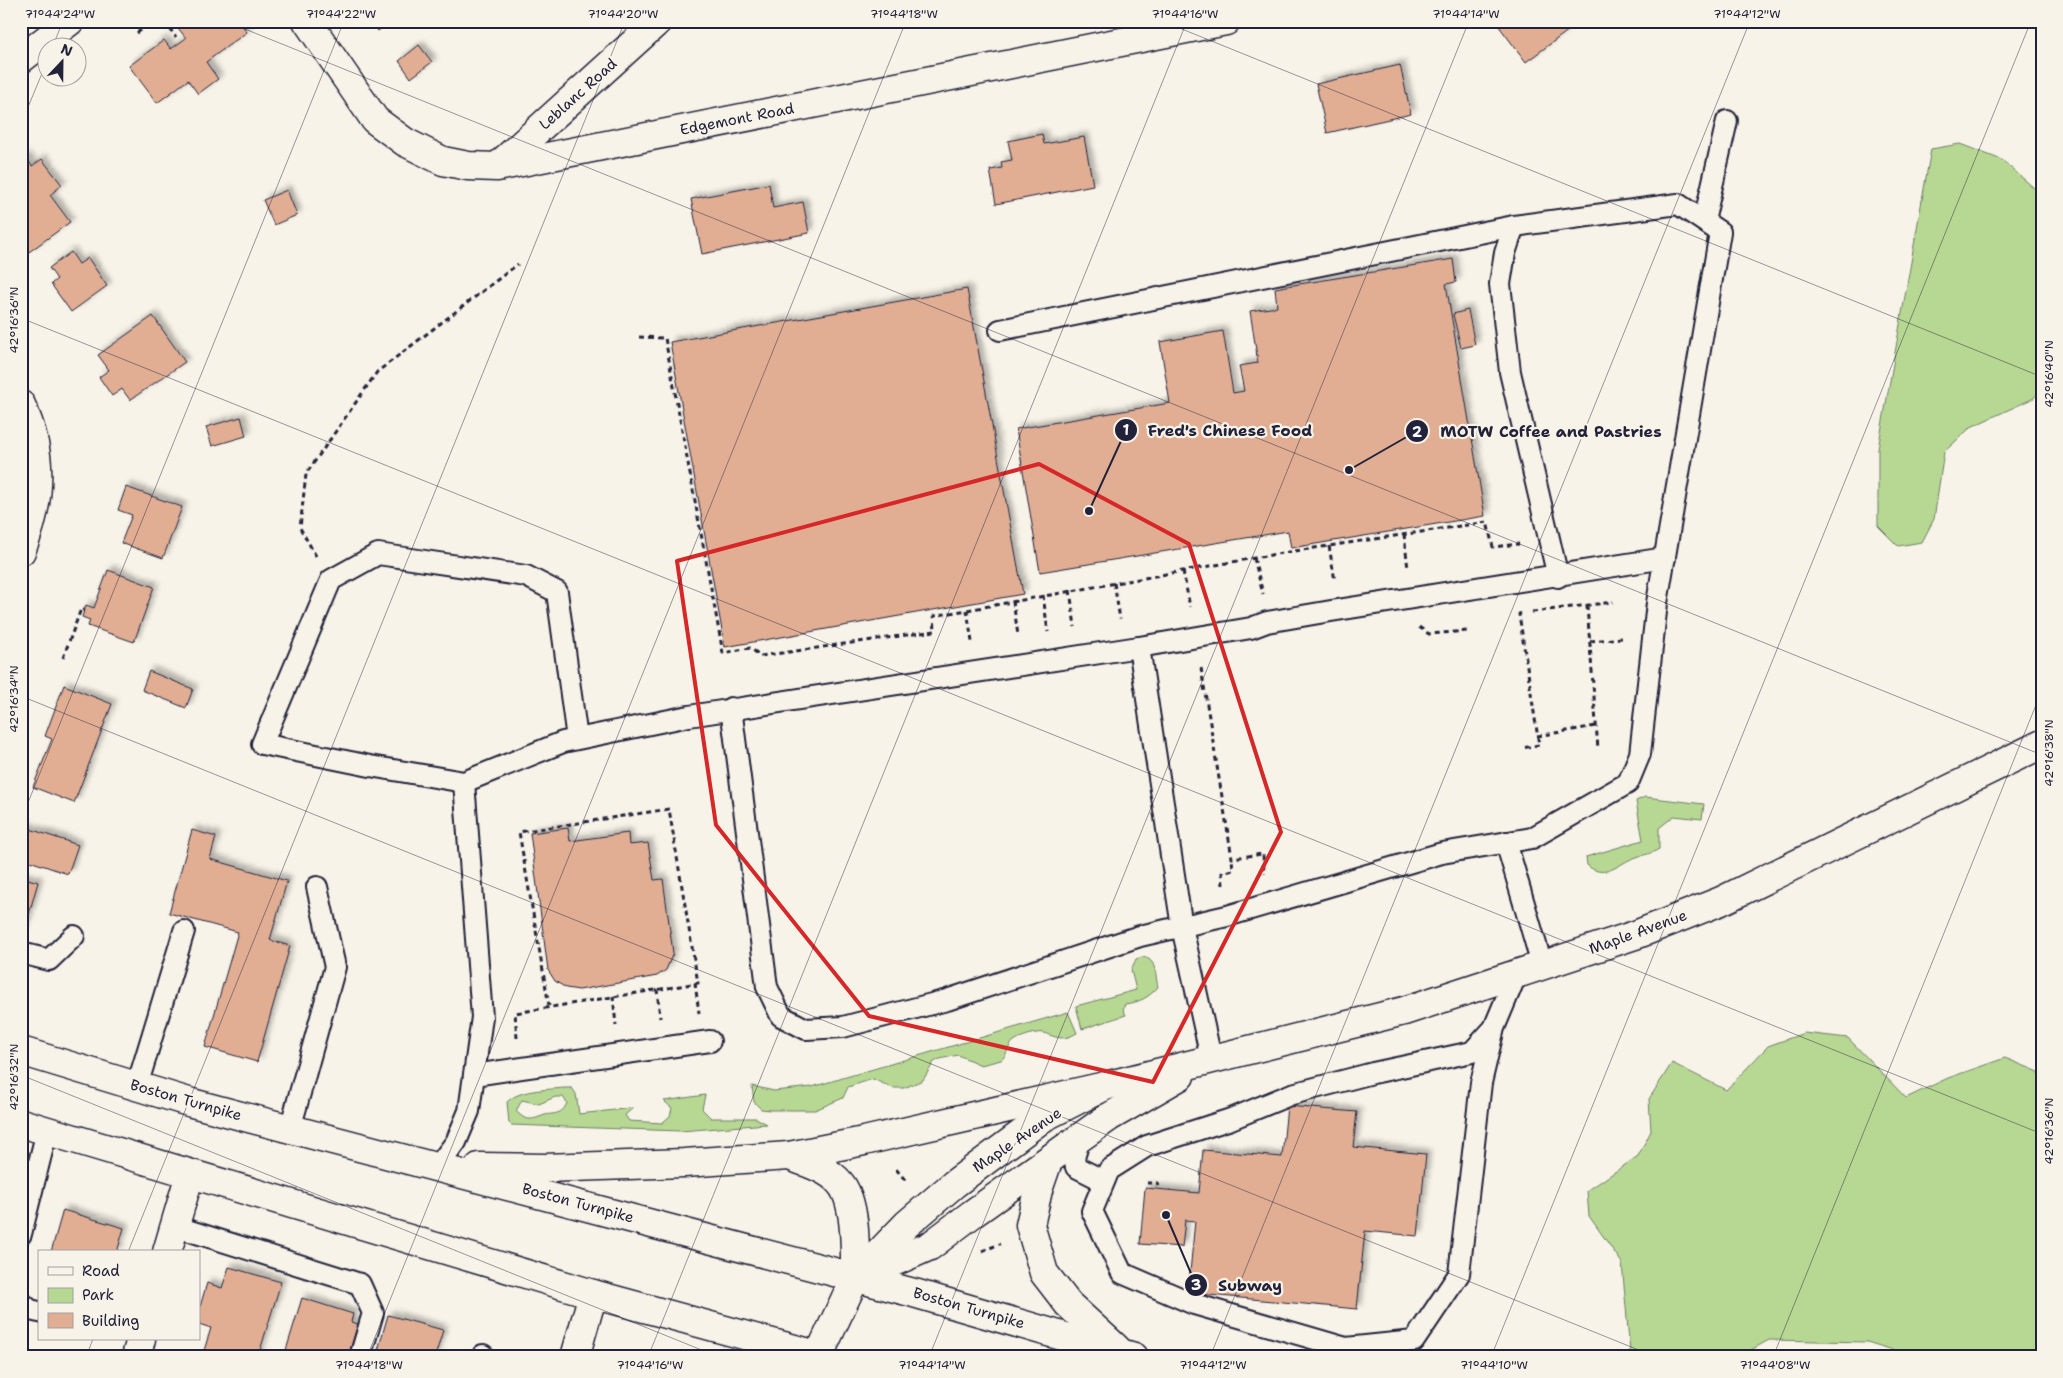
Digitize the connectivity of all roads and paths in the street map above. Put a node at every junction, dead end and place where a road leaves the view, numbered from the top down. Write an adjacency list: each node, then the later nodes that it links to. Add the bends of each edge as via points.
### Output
1 (70, 21): 9 (main road)
2 (152, 21): 7 (path)
3 (164, 21): 8 (path)
4 (307, 21): 11 (main road, Edgemont Road, via 375,120 405,142 443,160 468,166)
5 (658, 21): 11 (main road, Leblanc Road)
6 (1226, 21): 11 (main road, Edgemont Road)
7 (138, 33)
8 (176, 37)
9 (21, 59)
10 (1727, 121): 12 (lane)
11 (497, 167)
12 (1704, 221): 13 (lane, via 1678,204); 23 (lane, via 1720,232)
13 (1514, 226): 15 (lane); 19 (lane, via 1505,252 1500,284 1510,372)
14 (518, 264): 27 (path, via 377,372 306,474 300,528)
15 (1000, 330)
16 (639, 337): 32 (path, via 665,338 723,652 750,648 761,656 935,631 934,616)
17 (21, 405): 21 (main road, via 36,450 38,469 36,508)
18 (1404, 534): 19 (path, via 1487,522 1493,547); 20 (path); 25 (path)
19 (1549, 539): 26 (lane)
20 (1329, 546): 22 (path); 29 (path)
21 (21, 551)
22 (1254, 558): 24 (path); 31 (path)
23 (1665, 558): 26 (lane); 53 (lane, via 1640,754 1628,783 1532,838)
24 (1183, 570): 28 (path); 35 (path)
25 (1409, 572)
26 (1558, 577): 42 (lane, via 1331,611)
27 (330, 580): 48 (lane, via 378,554 526,576 557,592); 52 (lane, via 262,744)
28 (1114, 582): 30 (path); 37 (path)
29 (1336, 584)
30 (1070, 590): 32 (path); 39 (path)
31 (1263, 594)
32 (1044, 595): 41 (path)
33 (1613, 602): 34 (path)
34 (1587, 606): 46 (path); 47 (path, via 1519,614)
35 (1190, 608)
36 (85, 611): 43 (path, via 81,609)
37 (1120, 621)
38 (1418, 621): 40 (path, via 1419,629 1429,634)
39 (1076, 631)
40 (1468, 631)
41 (1048, 635)
42 (1139, 647): 45 (lane); 58 (lane)
43 (63, 658)
44 (1199, 660): 54 (path)
45 (731, 708): 48 (lane); 58 (lane, via 767,987 781,1016 806,1029 843,1027 947,1000 1140,936)
46 (1596, 726): 47 (path); 51 (path)
47 (1537, 736): 50 (path, via 1539,745)
48 (577, 739): 52 (lane)
49 (2042, 744): 62 (main road, Maple Avenue, via 1721,901 1638,934)
50 (1522, 748)
51 (1598, 749)
52 (464, 782): 69 (lane, via 482,1017)
53 (1506, 842): 58 (lane, via 1442,852); 62 (lane)
54 (1232, 858): 55 (path, via 1263,854 1265,874); 56 (path, via 1233,870 1222,873 1224,888)
55 (1257, 877)
56 (1232, 886)
57 (317, 887): 73 (lane, via 335,967)
58 (1182, 927): 67 (lane)
59 (184, 931): 70 (lane)
60 (74, 936): 61 (lane, via 49,960)
61 (21, 954)
62 (1530, 969): 64 (lane); 67 (main road, Maple Avenue, via 1404,1011)
63 (549, 1006): 63 (path, via 698,983 669,809 519,832); 68 (path, via 515,1013)
64 (1494, 1028): 81 (lane, via 1472,1052 1292,1094 1231,1119 1147,1146 1109,1170); 91 (lane, via 1481,1083 1459,1274 1414,1342)
65 (710, 1040): 68 (lane)
66 (21, 1051): 70 (main road, Boston Turnpike)
67 (1211, 1058): 71 (main road, Maple Avenue); 75 (main road, Maple Avenue)
68 (519, 1068): 69 (lane)
69 (474, 1075): 78 (lane, via 468,1111 456,1142)
70 (137, 1086): 73 (main road, Boston Turnpike)
71 (1105, 1086): 76 (main road); 87 (main road, Maple Avenue, via 1044,1118 954,1184 907,1224)
72 (21, 1123): 74 (main road)
73 (290, 1129): 78 (main road, Boston Turnpike)
74 (47, 1131): 80 (main road); 83 (lane)
75 (1080, 1138): 77 (main road, Maple Avenue); 81 (lane, via 1074,1158 1076,1167)
76 (789, 1156): 78 (main road, via 555,1167); 87 (main road, via 822,1170 841,1183 850,1206 854,1232)
77 (1048, 1161): 87 (main road, Maple Avenue, via 930,1246); 92 (main road, via 1030,1225 1044,1273 1068,1304)
78 (438, 1166): 87 (main road, Boston Turnpike)
79 (895, 1168): 82 (path)
80 (190, 1174): 84 (main road); 88 (main road)
81 (1104, 1181): 91 (lane, via 1092,1211 1122,1272 1194,1304 1346,1348)
82 (910, 1187)
83 (21, 1234)
84 (170, 1239): 94 (lane, via 360,1284 373,1312)
85 (1001, 1244): 86 (path)
86 (974, 1254)
87 (855, 1278): 92 (main road, Boston Turnpike); 93 (main road, Maple Avenue)
88 (593, 1294): 93 (main road); 95 (main road)
89 (21, 1302): 90 (lane)
90 (38, 1312)
91 (1375, 1351)
92 (1128, 1355)
93 (822, 1356)
94 (360, 1357)
95 (576, 1357)

